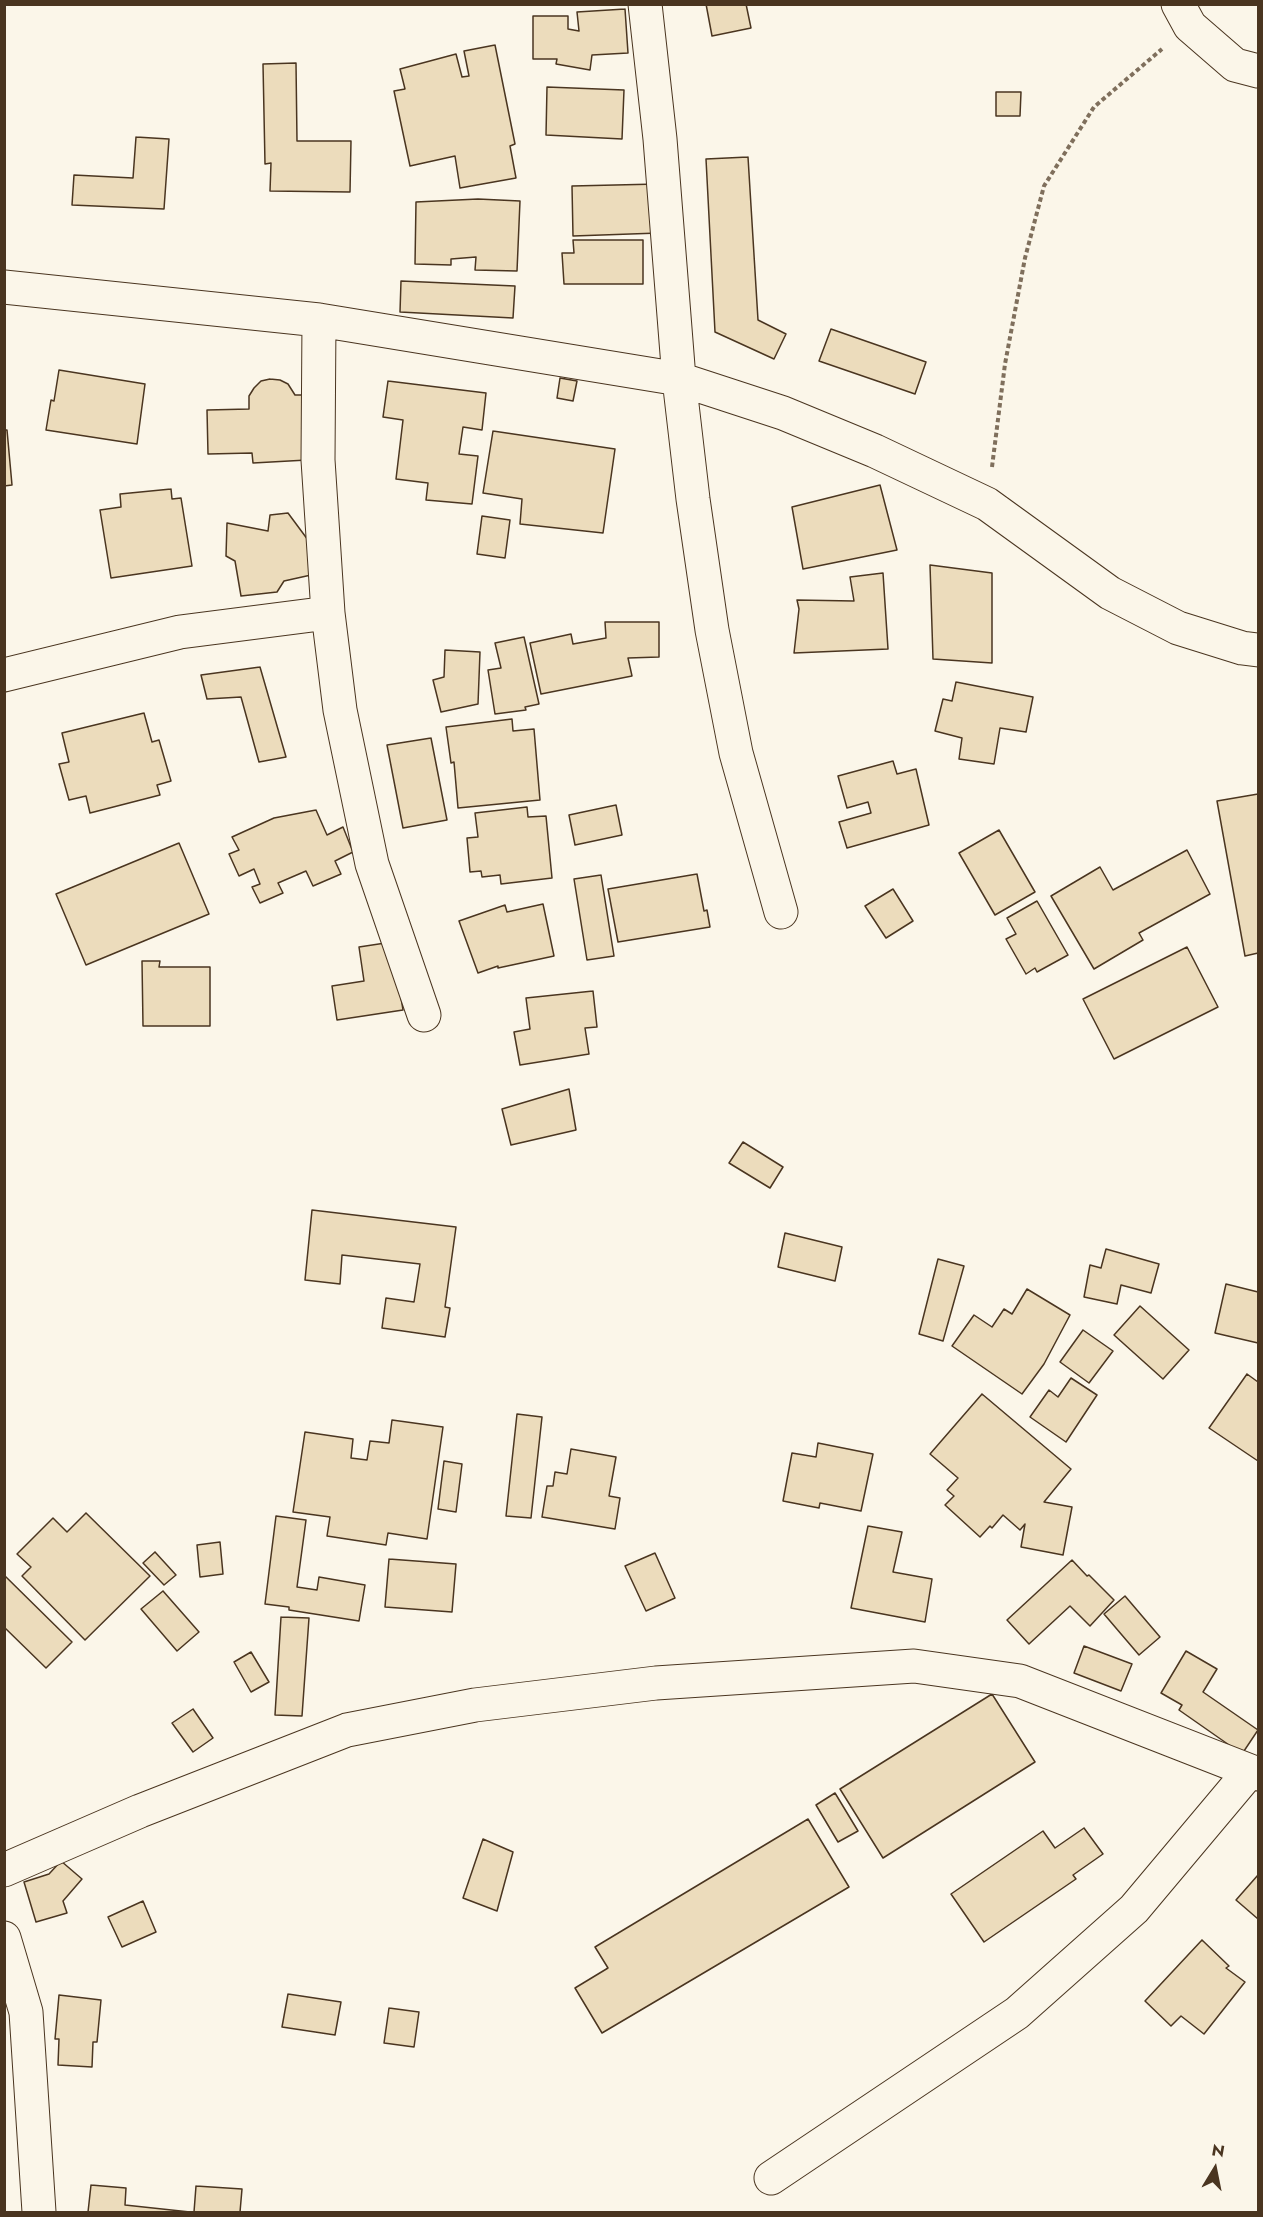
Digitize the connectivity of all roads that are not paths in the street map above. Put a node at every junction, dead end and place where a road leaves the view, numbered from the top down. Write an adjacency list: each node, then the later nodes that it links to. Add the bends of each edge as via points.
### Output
1 (645, 4): 6 (street)
2 (1184, 15): 3 (street, via 1235,65)
3 (1258, 71)
4 (4, 287): 5 (street)
5 (319, 320): 6 (street); 7 (street, via 318,460)
6 (680, 379): 8 (street, via 783,413 875,451 987,504 1110,592 1178,628); 10 (street, via 693,499 736,753)
7 (328, 613): 9 (street, via 180,633); 11 (street, via 340,710 372,864)
8 (1258, 650)
9 (4, 675)
10 (781, 912)
11 (424, 1015)
12 (1254, 1773): 13 (street, via 1020,1681 914,1666 656,1683 475,1705 347,1730 140,1811); 15 (street, via 1134,1910 1017,2013)
13 (4, 1870)
14 (4, 1938): 16 (street, via 26,2012)
15 (771, 2178)
16 (39, 2212)

